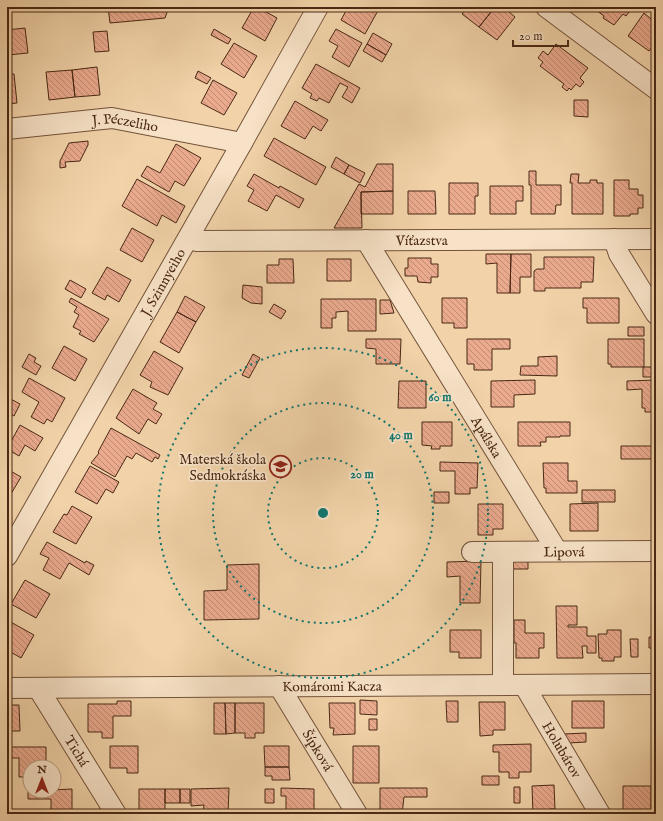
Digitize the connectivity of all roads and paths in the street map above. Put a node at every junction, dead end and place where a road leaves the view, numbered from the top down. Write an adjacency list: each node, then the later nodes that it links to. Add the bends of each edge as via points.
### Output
1 (318, 7): 5 (street, J. Szinnyeiho)
2 (546, 7): 3 (street)
3 (656, 89)
4 (7, 129): 5 (street, J. Péczeliho, via 112,118)
5 (242, 143): 6 (street, J. Szinnyeiho)
6 (188, 239): 9 (street, Víťazstva); 15 (street, J. Szinnyeiho)
7 (614, 239): 8 (street, Víťazstva); 9 (street, Víťazstva); 10 (street, via 619,254)
8 (656, 239)
9 (366, 240): 11 (street, Apálska)
10 (656, 314)
11 (557, 551): 12 (street, Lipová); 14 (street, Lipová)
12 (656, 551)
13 (472, 552): 14 (street, Lipová)
14 (503, 552): 17 (street)
15 (7, 556)
16 (656, 684): 18 (street, Komáromi Kacza)
17 (503, 685): 18 (street, Komáromi Kacza); 19 (street, Komáromi Kacza)
18 (524, 685): 24 (street, Holubárov)
19 (279, 686): 21 (street, Komáromi Kacza); 23 (street, Šípková)
20 (7, 688): 21 (street, Komáromi Kacza)
21 (38, 688): 22 (street, Tichá)
22 (116, 814)
23 (357, 814)
24 (600, 814)

